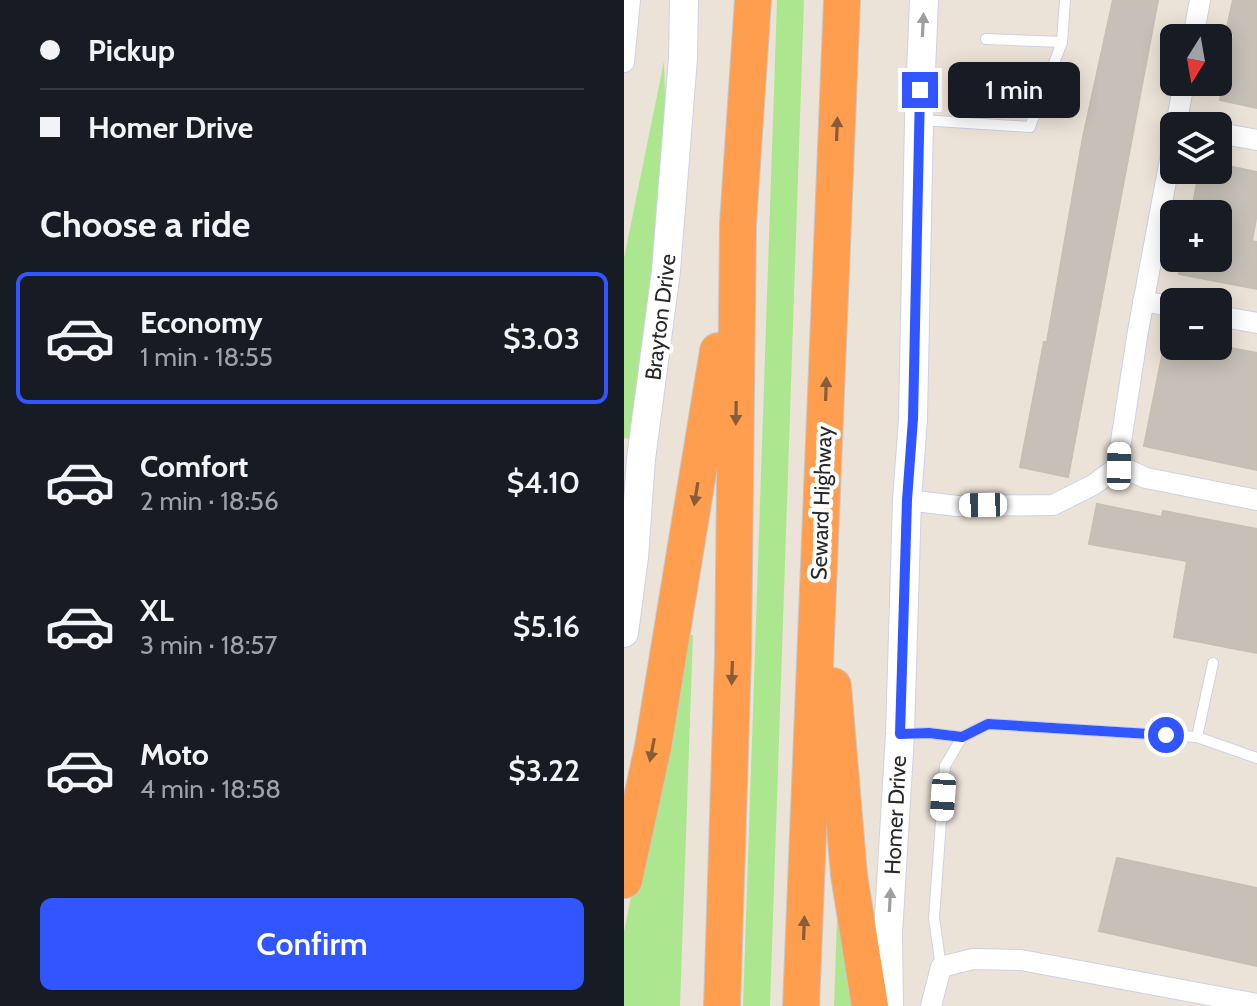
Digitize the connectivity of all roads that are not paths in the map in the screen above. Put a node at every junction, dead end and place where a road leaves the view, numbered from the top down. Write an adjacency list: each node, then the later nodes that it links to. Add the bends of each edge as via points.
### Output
1 (630, 0): 11 (street)
2 (684, 0): 21 (main road, Brayton Drive, via 666,271)
3 (753, 0): 16 (highway)
4 (842, 0): 25 (highway, Seward Highway, one-way to 4)
5 (924, 0): 12 (main road, Homer Drive, one-way to 5)
6 (1065, 0): 10 (lane)
7 (1200, 0): 8 (street)
8 (1196, 24)
9 (986, 39): 10 (lane)
10 (1062, 42): 12 (lane, via 1030,127)
11 (624, 62)
12 (919, 120): 23 (main road, Homer Drive)
13 (1232, 136): 14 (street)
14 (1257, 140)
15 (1167, 184): 17 (street)
16 (738, 223): 32 (highway, one-way to 32, via 669,659); 35 (highway, one-way to 35)
17 (1143, 301): 18 (street); 22 (street)
18 (1160, 304)
19 (1232, 319): 20 (street)
20 (1257, 323)
21 (633, 458): 26 (main road, Brayton Drive, via 634,557)
22 (1119, 466): 23 (street, via 1053,505 957,506); 24 (street, via 1146,478)
23 (907, 500): 28 (main road, Homer Drive)
24 (1257, 500)
25 (820, 531): 36 (highway, Seward Highway, one-way to 25); 37 (highway, via 849,875)
26 (624, 633)
27 (1213, 663): 30 (lane)
28 (900, 734): 29 (lane); 38 (main road, Homer Drive, one-way to 28)
29 (962, 737): 30 (lane, via 988,724); 33 (lane, via 945,766 934,918)
30 (1197, 737): 31 (lane)
31 (1257, 758)
32 (624, 880)
33 (941, 967): 34 (street, via 973,959 1021,960); 39 (street)
34 (1257, 1004)
35 (722, 1006)
36 (801, 1006)
37 (870, 1006)
38 (889, 1006)
39 (933, 1006)

